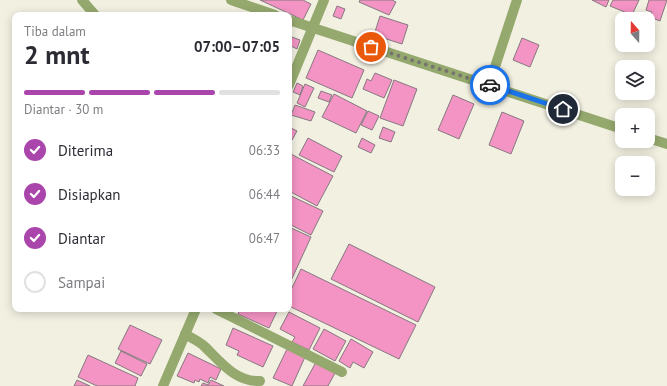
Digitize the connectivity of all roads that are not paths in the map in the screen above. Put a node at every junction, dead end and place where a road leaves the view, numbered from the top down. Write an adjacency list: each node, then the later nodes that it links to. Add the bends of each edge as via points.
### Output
1 (82, 0): 5 (street)
2 (231, 0): 6 (street)
3 (324, 0): 8 (street)
4 (517, 0): 10 (street)
5 (92, 12)
6 (266, 12)
7 (292, 21): 8 (street)
8 (312, 28): 9 (street); 10 (street)
9 (292, 78)
10 (489, 84): 11 (street)
11 (615, 127)
12 (655, 140): 13 (street)
13 (667, 144)
14 (195, 312): 16 (street)
15 (222, 312): 17 (street)
16 (185, 334): 18 (street, via 203,345 236,376); 19 (street)
17 (342, 372)
18 (260, 381)
19 (165, 385)

